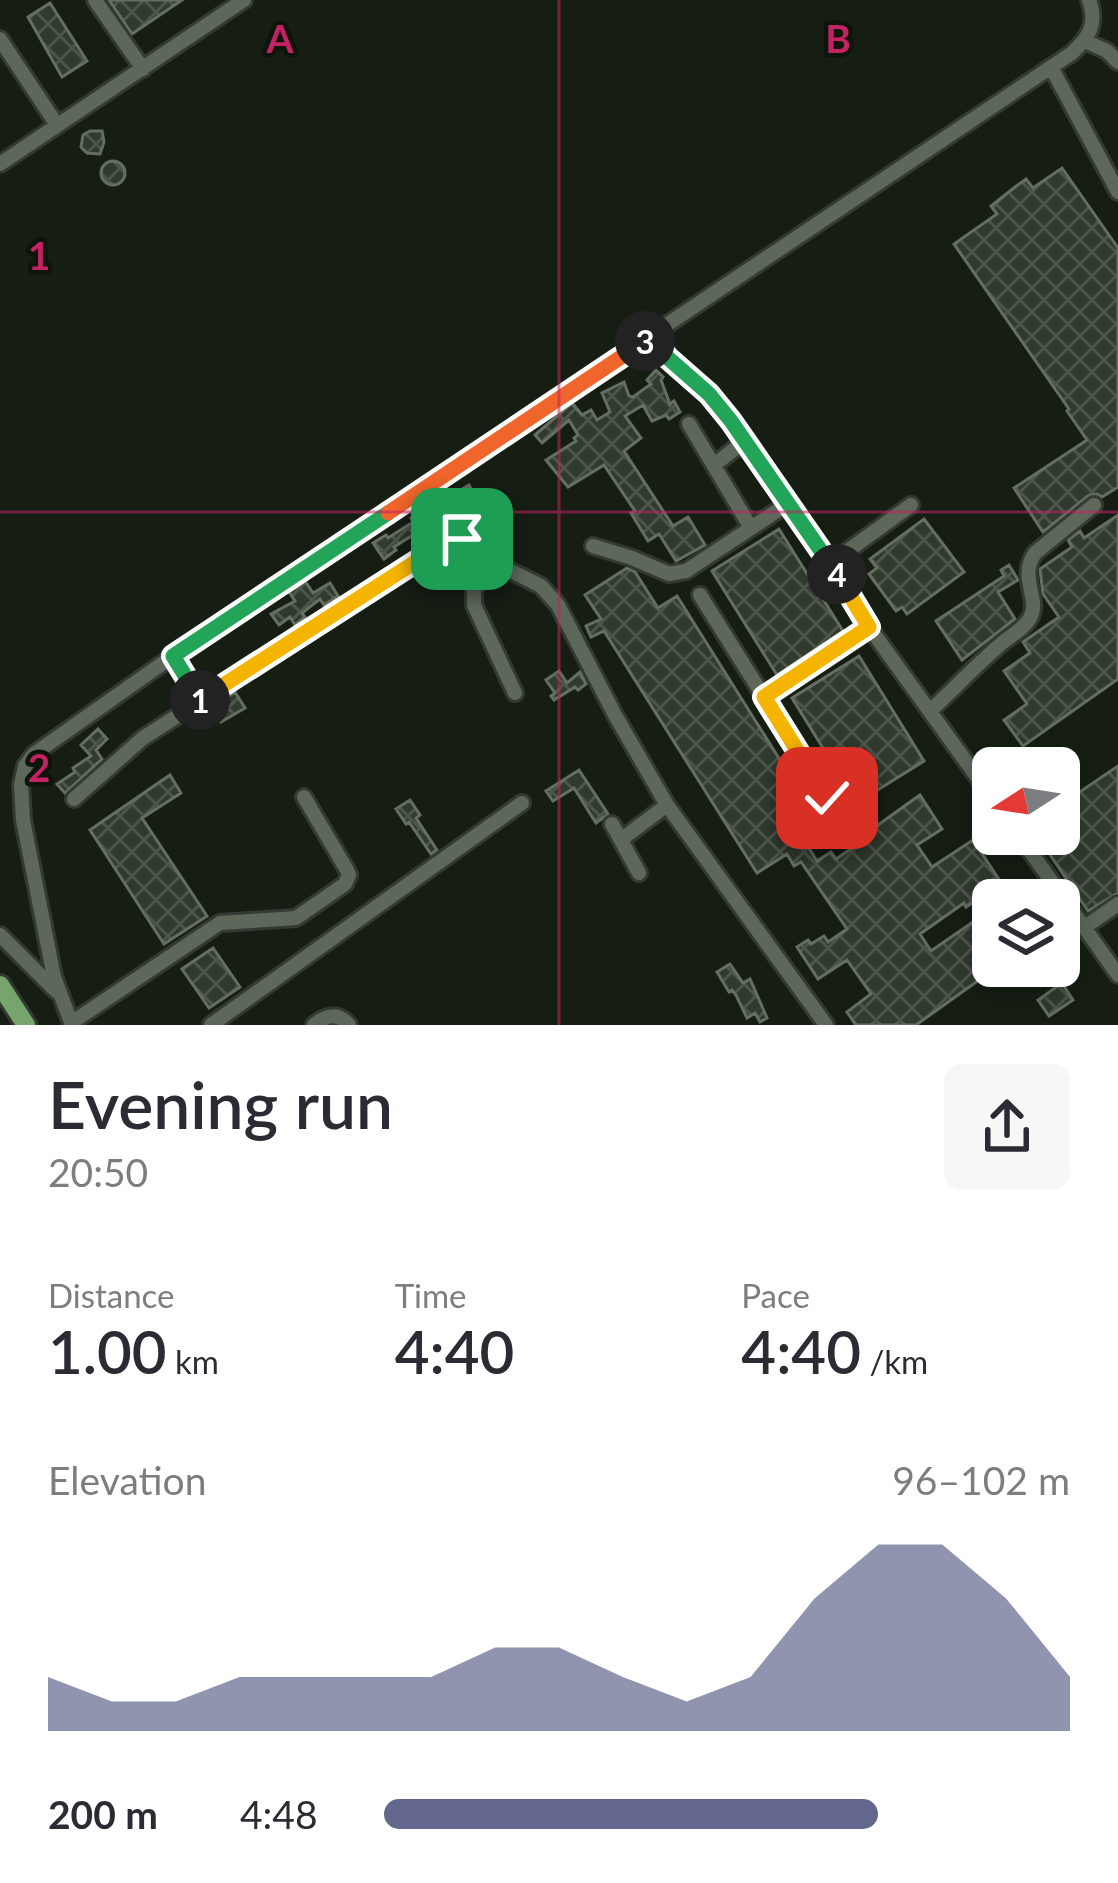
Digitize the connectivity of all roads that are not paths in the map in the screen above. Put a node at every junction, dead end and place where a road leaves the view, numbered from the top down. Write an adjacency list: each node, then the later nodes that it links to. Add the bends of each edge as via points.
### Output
1 (95, 0): 8 (street)
2 (244, 0): 8 (street)
3 (1089, 0): 4 (street)
4 (1085, 41): 6 (street); 7 (street)
5 (1, 44): 9 (street)
6 (1118, 62)
7 (1051, 67): 11 (street); 12 (street)
8 (143, 69): 9 (street)
9 (57, 125): 10 (street)
10 (0, 164)
11 (1118, 192)
12 (651, 337): 14 (street); 25 (street)
13 (689, 424): 15 (street)
14 (746, 440): 15 (street); 16 (street)
15 (714, 465): 19 (street)
16 (789, 503): 19 (street); 22 (street)
17 (911, 505): 22 (street)
18 (1094, 505): 29 (street, via 1028,564 1029,621)
19 (752, 528): 20 (street, via 677,574)
20 (593, 545)
21 (493, 562): 26 (street, via 474,590 474,605); 28 (street, via 462,539 449,542); 35 (street, via 541,586 559,605)
22 (831, 563): 24 (street)
23 (700, 595): 27 (street)
24 (869, 627): 27 (street); 29 (street)
25 (173, 656): 28 (street); 45 (street, via 25,766 23,820)
26 (515, 693)
27 (764, 697): 32 (street)
28 (201, 700): 33 (street)
29 (930, 711): 30 (street)
30 (972, 770)
31 (304, 797): 46 (street, via 347,869 346,884 296,918 220,922)
32 (827, 798)
33 (74, 799)
34 (522, 803): 48 (street)
35 (667, 805): 37 (street); 51 (street)
36 (612, 824): 37 (street)
37 (622, 839): 39 (street)
38 (1033, 855): 41 (street)
39 (639, 873)
40 (1118, 904): 41 (street)
41 (1085, 928): 43 (street)
42 (0, 935): 45 (street)
43 (1118, 975)
44 (0, 985): 47 (main road)
45 (59, 995): 46 (street)
46 (72, 1024)
47 (26, 1025)
48 (211, 1025)
49 (314, 1025): 50 (street, via 336,1016)
50 (349, 1025)
51 (826, 1025)

